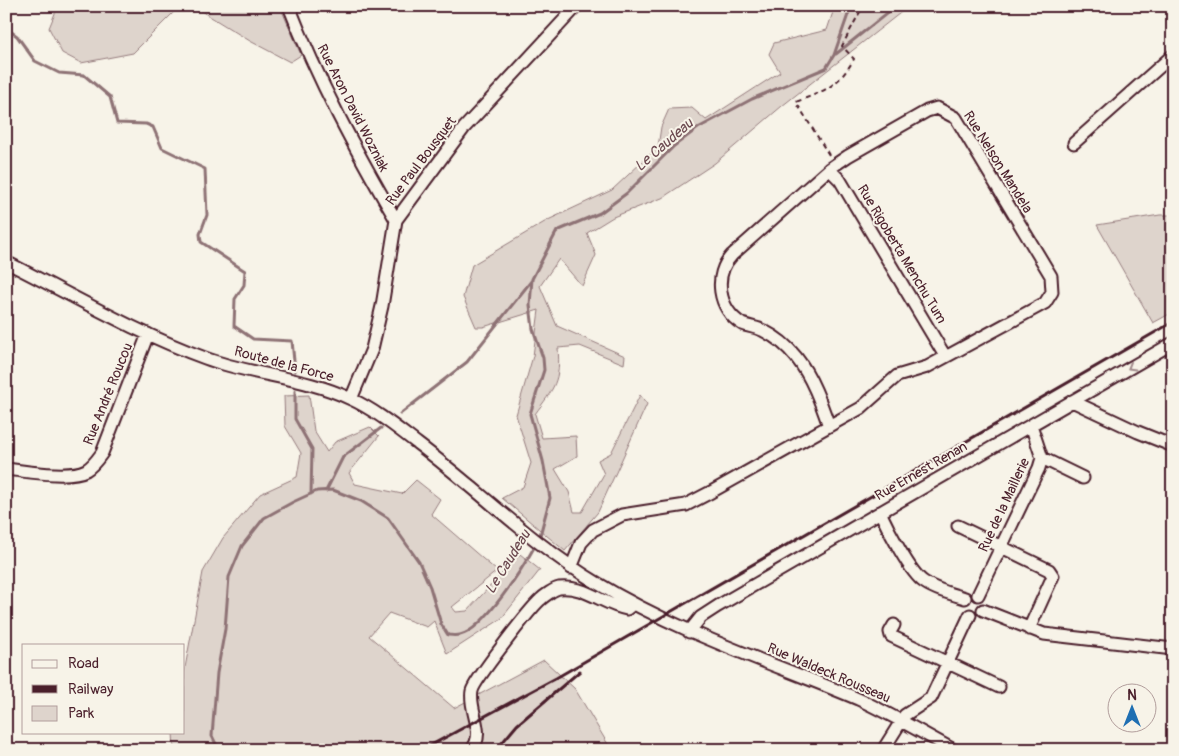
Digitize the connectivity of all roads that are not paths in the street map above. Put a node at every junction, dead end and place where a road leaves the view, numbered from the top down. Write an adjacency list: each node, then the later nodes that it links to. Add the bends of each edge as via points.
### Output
1 (289, 6): 6 (street, Rue Aron David Wozniak, via 307,54)
2 (577, 6): 6 (street, Rue Paul Bousquet, via 464,128)
3 (1173, 55): 4 (street)
4 (1074, 143)
5 (832, 167): 10 (street, Rue Rigoberta Menchu Tum); 10 (street, Rue Nelson Mandela, via 927,111 937,108 947,112 956,118 1051,276 1052,292 1045,302); 14 (street, Rue Nelson Mandela, via 725,262 720,276 728,311 743,324 764,330 797,358 820,400)
6 (396, 220): 11 (street, Rue Paul Bousquet, via 372,349)
7 (6, 262): 8 (street, Route de la Force)
8 (148, 334): 11 (street, Route de la Force, via 207,359 323,388); 17 (street, Rue André Roucou, via 95,464 84,471 66,474)
9 (1173, 343): 12 (street, Rue Ernest Renan, one-way to 12)
10 (945, 356): 14 (street, Rue Nelson Mandela, via 927,367 897,376 861,408)
11 (351, 399): 22 (street, Route de la Force, via 383,418 452,469)
12 (1072, 401): 13 (street, Rue Ernest Renan); 15 (street)
13 (1031, 425): 16 (street, Rue de la Maillerie); 19 (street, Rue Ernest Renan)
14 (829, 426): 22 (street, Rue Nelson Mandela, via 686,505 622,515 593,530 581,543)
15 (1173, 446)
16 (1042, 458): 18 (street); 21 (street, Rue de la Maillerie)
17 (6, 469)
18 (1083, 478)
19 (880, 512): 24 (street, via 913,572 944,592); 30 (street, Rue Ernest Renan, via 718,606 701,617)
20 (958, 526): 21 (street)
21 (1001, 547): 23 (street, Rue de la Maillerie); 29 (street, via 1050,570 1053,576)
22 (571, 568): 25 (street, Route de la Force)
23 (978, 595): 24 (street, via 970,594); 26 (street, via 984,603)
24 (965, 598): 27 (street, via 963,608)
25 (632, 604): 30 (street, Rue Waldeck Rousseau); 35 (street, via 627,609 616,608 576,588 558,588 540,599 472,691 478,732)
26 (983, 610): 27 (street); 29 (street)
27 (970, 615): 32 (street)
28 (894, 626): 32 (street, via 891,636)
29 (1029, 629): 31 (street, via 1044,634)
30 (689, 632): 34 (street, Rue Waldeck Rousseau, via 860,700)
31 (1173, 649)
32 (948, 663): 33 (street); 34 (street, via 931,698 905,715)
33 (999, 687)
34 (902, 722): 36 (street); 37 (street, Rue Waldeck Rousseau)
35 (471, 750)
36 (883, 750)
37 (954, 750)

